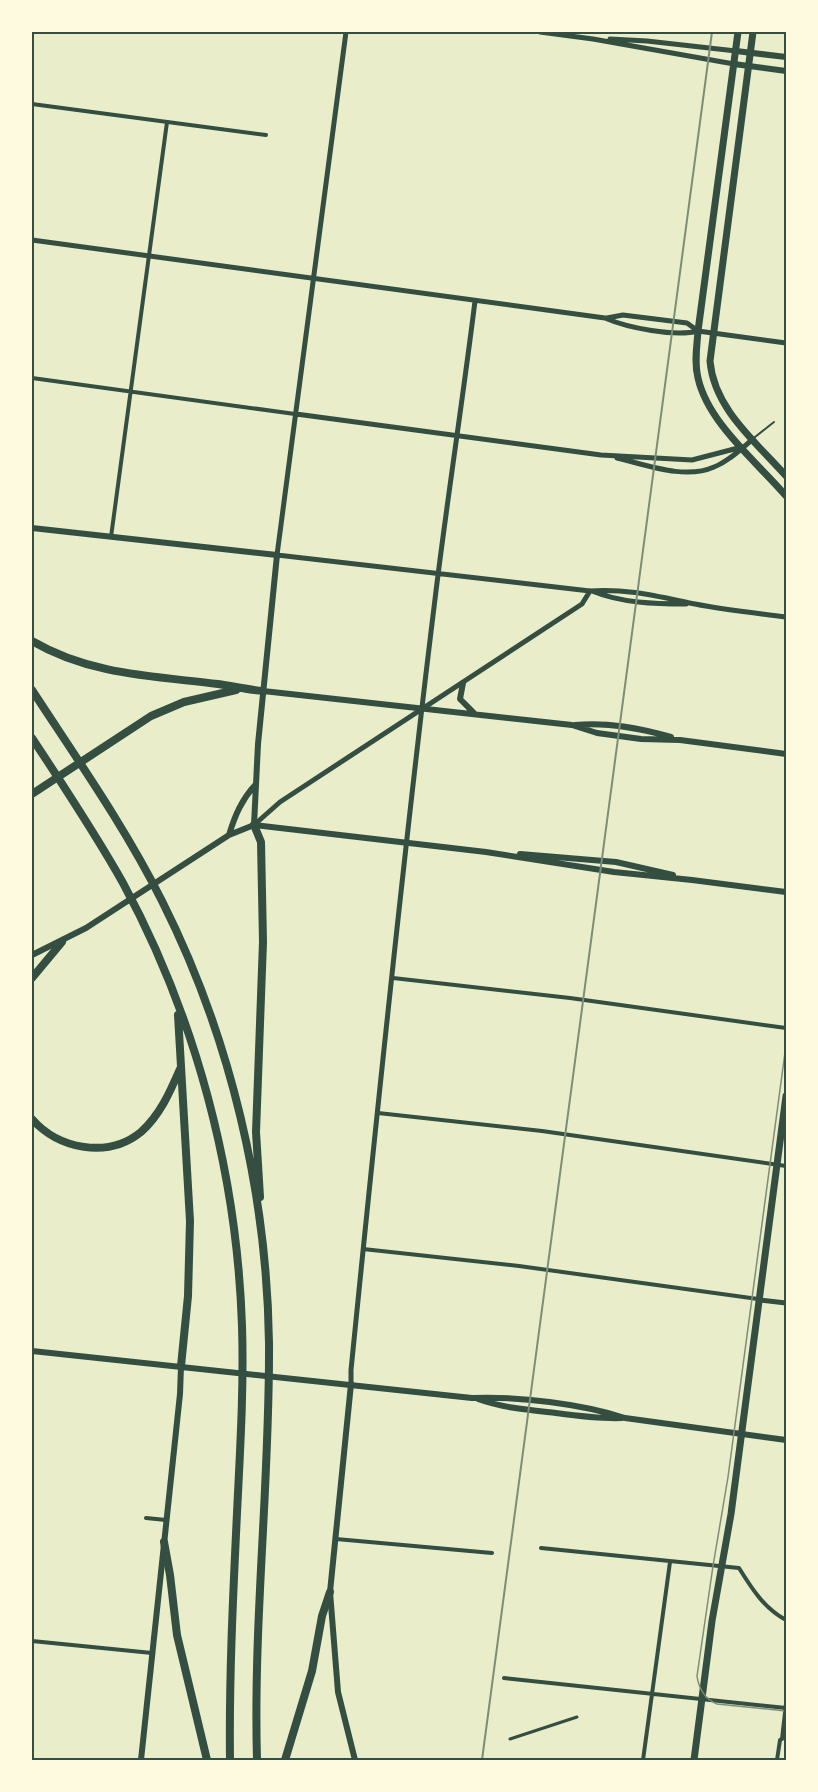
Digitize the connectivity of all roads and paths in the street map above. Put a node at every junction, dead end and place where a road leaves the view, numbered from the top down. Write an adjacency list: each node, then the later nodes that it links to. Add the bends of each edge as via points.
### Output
1 (346, 32): 19 (street)
2 (540, 32): 5 (street)
3 (738, 32): 6 (main road)
4 (753, 32): 7 (main road)
5 (593, 39): 6 (street); 9 (street)
6 (736, 51): 7 (main road); 9 (main road)
7 (750, 52): 8 (main road); 10 (main road)
8 (786, 57)
9 (734, 64): 10 (main road); 15 (main road)
10 (748, 66): 11 (main road); 16 (main road)
11 (786, 70)
12 (32, 104): 13 (street)
13 (167, 122): 14 (street); 18 (street)
14 (266, 135)
15 (713, 215): 16 (main road); 22 (main road)
16 (726, 225): 23 (main road)
17 (32, 240): 18 (street)
18 (149, 257): 19 (street); 26 (street)
19 (313, 279): 20 (street); 27 (street)
20 (476, 301): 21 (street); 29 (street)
21 (605, 318): 22 (street, via 622,325 685,334); 22 (street, via 623,315 687,323)
22 (698, 331): 23 (street); 31 (main road, via 697,368 704,397)
23 (712, 333): 24 (street); 30 (main road, via 710,360 714,385 726,408)
24 (786, 343)
25 (32, 378): 26 (street)
26 (131, 392): 27 (street); 36 (street)
27 (296, 414): 29 (street); 37 (street)
28 (774, 422): 30 (lane)
29 (457, 435): 32 (street); 38 (street)
30 (753, 439): 31 (street); 33 (main road)
31 (742, 447): 32 (street, via 703,459); 32 (street, via 714,468 700,471 667,469); 34 (main road)
32 (601, 455)
33 (786, 476)
34 (786, 496)
35 (32, 528): 36 (main road)
36 (111, 537): 37 (main road)
37 (277, 555): 38 (street); 45 (main road)
38 (439, 573): 39 (street); 46 (street)
39 (590, 591): 40 (street, via 662,596); 42 (street, via 582,604)
40 (786, 617)
41 (32, 641): 43 (highway, via 101,669)
42 (463, 683): 46 (street); 47 (main road, via 460,699)
43 (240, 689): 45 (highway); 53 (highway, via 184,702 151,716)
44 (32, 690): 72 (highway, via 140,860 189,962 228,1071)
45 (263, 691): 46 (main road); 52 (main road)
46 (423, 709): 47 (main road); 54 (street, via 280,802); 56 (street)
47 (475, 714): 48 (main road)
48 (572, 725): 50 (main road, via 640,739); 50 (main road, via 599,723)
49 (32, 738): 64 (highway, via 123,884)
50 (680, 740): 51 (main road)
51 (786, 754)
52 (256, 784): 54 (main road); 55 (main road, via 244,797)
53 (32, 794)
54 (254, 825): 55 (main road); 56 (main road); 72 (highway, via 261,842 263,942 256,1132)
55 (229, 835): 60 (main road)
56 (408, 842): 57 (main road); 63 (street)
57 (486, 852): 58 (main road, via 614,873); 58 (main road, via 616,862)
58 (692, 880): 59 (main road)
59 (786, 892)
60 (62, 942): 61 (main road); 62 (highway)
61 (32, 955)
62 (32, 978)
63 (393, 978): 65 (street); 68 (street)
64 (177, 1005): 66 (highway); 101 (highway, via 216,1130 240,1287 242,1415 232,1611)
65 (786, 1028)
66 (181, 1066): 69 (highway, via 152,1121 115,1145 72,1146 45,1132); 77 (highway, via 190,1221)
67 (786, 1096): 70 (main road)
68 (378, 1113): 70 (street, via 542,1131); 73 (street)
69 (32, 1119)
70 (777, 1165): 71 (street); 74 (main road)
71 (786, 1166)
72 (262, 1238): 102 (highway, via 269,1342 257,1655)
73 (363, 1249): 74 (street, via 530,1267); 78 (street)
74 (759, 1300): 75 (street); 79 (main road)
75 (786, 1303)
76 (32, 1351): 77 (main road)
77 (181, 1366): 78 (main road); 82 (main road)
78 (351, 1384): 79 (main road, via 525,1400); 83 (main road)
79 (741, 1433): 80 (main road); 88 (main road)
80 (786, 1440)
81 (146, 1518): 82 (street)
82 (166, 1520): 84 (main road)
83 (336, 1539): 86 (street); 89 (main road)
84 (164, 1542): 92 (main road); 100 (highway, via 177,1635)
85 (542, 1548): 87 (street)
86 (492, 1553)
87 (670, 1562): 88 (street); 94 (street)
88 (722, 1566): 90 (street, via 739,1568 760,1598); 95 (main road)
89 (330, 1592): 103 (highway); 104 (main road, via 338,1692)
90 (786, 1620)
91 (32, 1641): 92 (street)
92 (153, 1653): 99 (main road)
93 (504, 1678): 94 (street)
94 (652, 1694): 95 (street); 105 (street)
95 (702, 1699): 96 (street); 106 (main road)
96 (786, 1707): 107 (street)
97 (577, 1717): 98 (street)
98 (510, 1739)
99 (141, 1761)
100 (207, 1761)
101 (230, 1761)
102 (257, 1761)
103 (285, 1761)
104 (355, 1761)
105 (643, 1761)
106 (694, 1761)
107 (777, 1761)

